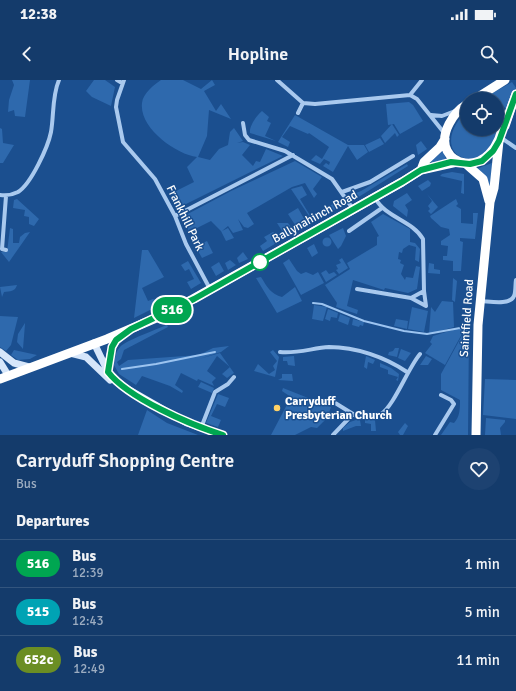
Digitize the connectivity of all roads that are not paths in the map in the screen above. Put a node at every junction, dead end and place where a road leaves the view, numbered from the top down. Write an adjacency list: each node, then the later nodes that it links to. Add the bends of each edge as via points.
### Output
1 (59, 80): 26 (street, via 47,147 23,188)
2 (117, 80): 6 (street)
3 (276, 80): 10 (street)
4 (422, 80): 9 (street)
5 (505, 80): 7 (highway)
6 (123, 82): 31 (street, Frankhill Park, via 117,100 117,116 123,142 155,179)
7 (486, 92)
8 (516, 94): 16 (highway, Saintfield Road)
9 (410, 95): 10 (street); 14 (street)
10 (303, 103): 13 (street)
11 (460, 108): 14 (street, via 442,116)
12 (460, 110): 18 (highway, Ballynahinch Road, via 451,120)
13 (298, 113)
14 (429, 113): 18 (street)
15 (243, 123): 20 (street, via 245,135 249,140)
16 (504, 128)
17 (501, 136): 19 (street); 22 (highway, Ballynahinch Road, via 493,151 482,161); 28 (highway, Saintfield Road)
18 (445, 137): 22 (highway, Saintfield Road, via 448,153); 23 (highway, Ballynahinch Road, via 440,147 424,162)
19 (516, 148)
20 (293, 155): 24 (street, via 328,175); 31 (street)
21 (413, 156): 24 (street, via 370,182)
22 (462, 163): 23 (highway, Ballynahinch Road); 28 (highway, Saintfield Road, via 483,179)
23 (421, 170): 27 (highway, Ballynahinch Road)
24 (342, 192): 30 (street)
25 (0, 195): 26 (street)
26 (6, 196): 33 (street)
27 (375, 197): 29 (street); 30 (highway, Ballynahinch Road)
28 (490, 202): 39 (highway, Saintfield Road)
29 (382, 208): 32 (street); 37 (street, via 413,228 423,239)
30 (353, 210): 35 (highway, Ballynahinch Road)
31 (175, 216): 35 (street, Frankhill Park, via 186,244)
32 (349, 231)
33 (3, 250)
34 (516, 280): 39 (street, via 515,296 512,300)
35 (210, 289): 40 (highway, Ballynahinch Road)
36 (357, 289): 38 (street)
37 (424, 290): 38 (street); 38 (street, via 426,306)
38 (411, 298)
39 (479, 301): 60 (highway, Saintfield Road)
40 (131, 329): 41 (highway, Ballynahinch Road); 48 (main road, via 116,340 112,347)
41 (94, 343): 44 (highway, Ballynahinch Road); 48 (main road)
42 (0, 352): 47 (main road, via 14,363)
43 (280, 352): 49 (street, via 330,347 345,349 376,356 392,362)
44 (70, 353): 47 (highway, Ballynahinch Road); 52 (main road, via 86,357 109,380)
45 (420, 354): 49 (street)
46 (0, 362): 50 (main road)
47 (31, 367): 50 (highway, Ballynahinch Road)
48 (108, 372): 52 (main road)
49 (407, 372): 55 (street, via 387,409 381,414 369,417)
50 (4, 377)
51 (234, 377): 56 (street, via 215,392)
52 (119, 384): 56 (main road, via 174,417)
53 (441, 395): 59 (street, via 454,404)
54 (332, 401): 55 (street)
55 (353, 414): 58 (street)
56 (200, 428): 57 (main road)
57 (223, 435)
58 (333, 435)
59 (435, 435)
60 (476, 435)

